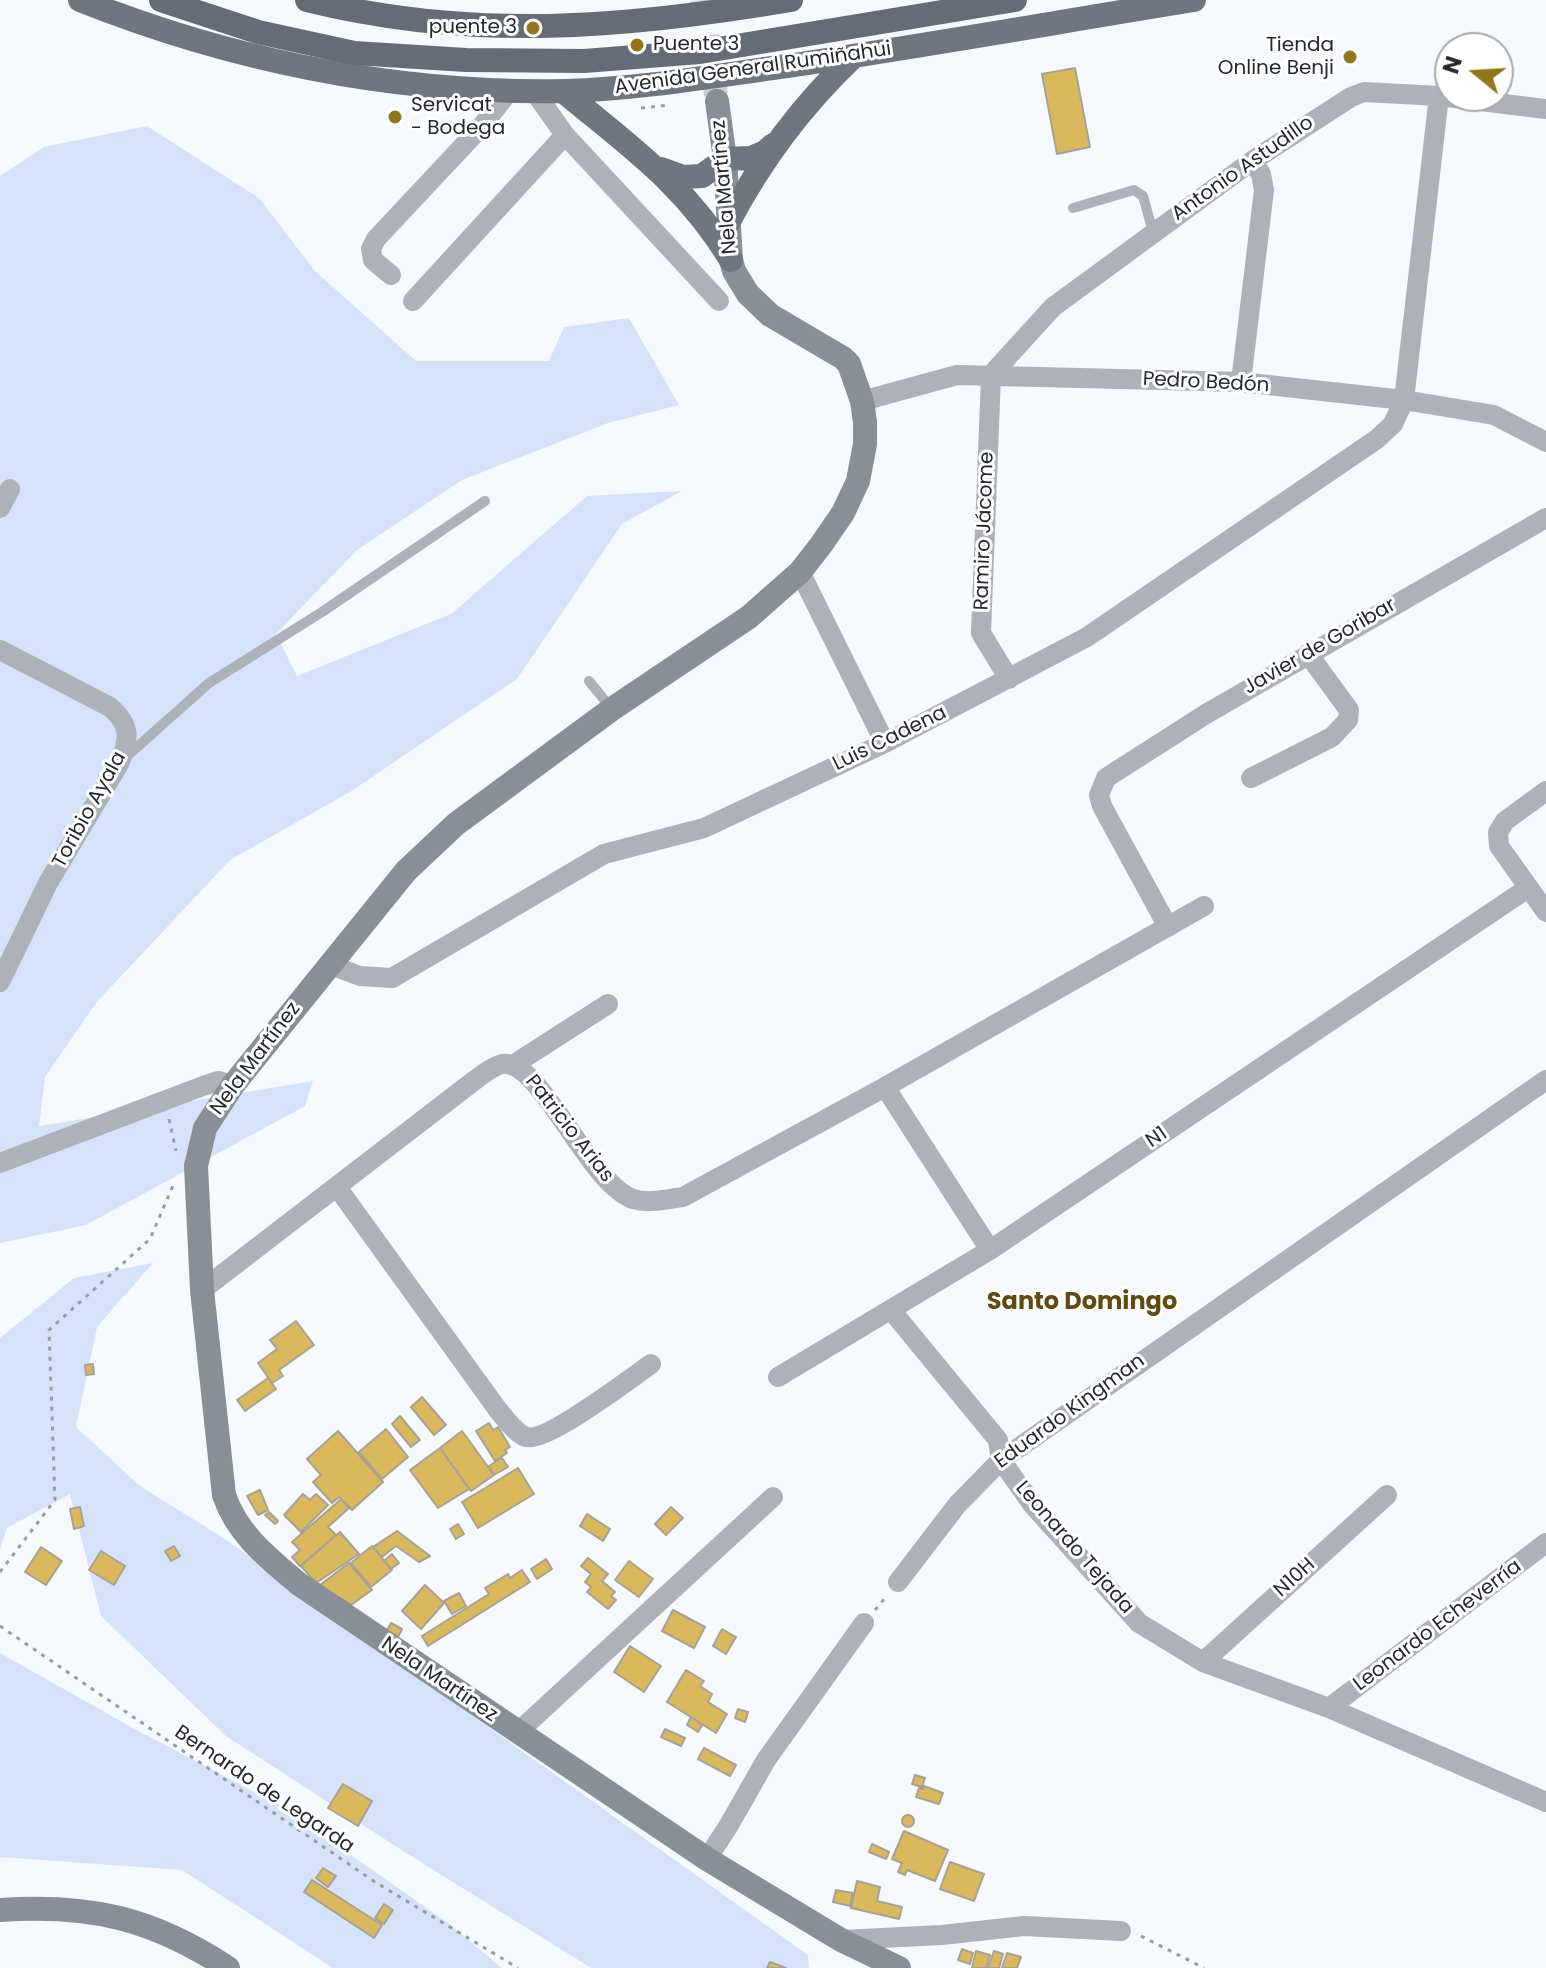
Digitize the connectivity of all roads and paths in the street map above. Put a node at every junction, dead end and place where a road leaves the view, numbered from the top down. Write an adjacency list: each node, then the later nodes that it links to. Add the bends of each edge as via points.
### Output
1 (80, 0): 8 (main road, Avenida General Rumiñahui, via 185,37 295,67 378,81)
2 (161, 0): 5 (highway, via 258,32 354,53 554,61 700,52)
3 (307, 0): 4 (highway, via 437,23 533,28 694,16)
4 (791, 0)
5 (1015, 0)
6 (1194, 0): 7 (main road, Avenida General Rumiñahui)
7 (854, 56): 9 (main road, Avenida General Rumiñahui, via 634,88); 18 (main road)
8 (521, 90): 9 (main road, Avenida General Rumiñahui); 17 (street); 26 (street, via 376,239 373,260)
9 (563, 91): 20 (main road)
10 (1434, 96): 21 (street, Antonio Astudillo, via 1364,92)
11 (717, 101): 19 (main road, Nela Martínez)
12 (1514, 105): 15 (street, Antonio Astudillo)
13 (670, 107): 14 (path)
14 (641, 109)
15 (1546, 109)
16 (1437, 112): 31 (street)
17 (565, 135): 27 (street); 28 (street)
18 (780, 138): 19 (main road, via 751,158); 23 (main road)
19 (725, 159): 20 (main road, via 714,170 693,177 666,173); 23 (main road, Nela Martínez)
20 (649, 161): 25 (main road, via 695,206)
21 (1252, 161): 24 (street, Antonio Astudillo); 30 (street, via 1264,190)
22 (1073, 208): 24 (lane, via 1134,190 1143,196)
23 (728, 223): 25 (main road, Nela Martínez)
24 (1153, 232): 29 (street, Antonio Astudillo, via 1053,307)
25 (731, 260): 32 (main road, Nela Martínez, via 748,294 770,315 849,364)
26 (391, 275)
27 (413, 301)
28 (719, 301)
29 (991, 375): 30 (street, Pedro Bedón); 32 (street, Pedro Bedón, via 957,375); 41 (street, Ramiro Jácome, via 981,633)
30 (1241, 382): 31 (street, Pedro Bedón)
31 (1404, 400): 33 (street, Pedro Bedón, via 1494,415); 41 (street, Luis Cadena, via 1393,424 1377,439 1087,637)
32 (862, 401): 38 (main road, Nela Martínez, via 865,444 858,481 843,513)
33 (1546, 442)
34 (10, 489): 36 (street)
35 (485, 501): 45 (lane, via 209,683)
36 (0, 508)
37 (1546, 518): 40 (street, Javier de Goribar)
38 (800, 572): 43 (main road, Nela Martínez, via 749,617); 44 (street)
39 (0, 650): 45 (street, Toribio Ayala, via 122,717 127,732)
40 (1308, 654): 46 (street, via 1349,710 1348,720 1332,737); 51 (street, Javier de Goribar, via 1206,714 1101,786 1109,822)
41 (1009, 679): 44 (street, Luis Cadena)
42 (589, 681): 43 (lane)
43 (612, 709): 52 (main road, Nela Martínez, via 456,824 406,871)
44 (885, 743): 52 (street, Luis Cadena, via 704,828 604,854 392,978 360,976)
45 (119, 764): 53 (street, Toribio Ayala, via 48,883)
46 (1251, 778)
47 (1546, 791): 48 (street, via 1498,832 1499,846)
48 (1528, 888): 50 (street); 64 (street, N1)
49 (1204, 906): 51 (street, Patricio Arias)
50 (1546, 912)
51 (1168, 927): 58 (street, Patricio Arias)
52 (328, 964): 57 (main road, Nela Martínez)
53 (0, 982)
54 (608, 1004): 55 (street)
55 (513, 1065): 58 (street, Patricio Arias, via 534,1082 613,1187 634,1199 656,1201 683,1197); 63 (street, Patricio Arias, via 488,1071)
56 (1546, 1080): 69 (street, Eduardo Kingman)
57 (233, 1085): 59 (street, via 218,1081); 65 (main road, Nela Martínez, via 205,1128 196,1166)
58 (885, 1087): 64 (street)
59 (164, 1099): 60 (path); 61 (street)
60 (177, 1154)
61 (0, 1163)
62 (174, 1182): 73 (path, via 150,1239 49,1330 55,1500)
63 (337, 1187): 65 (street, Patricio Arias); 67 (street, via 498,1410 526,1437 540,1437 564,1423)
64 (990, 1250): 66 (street, N1)
65 (202, 1290): 79 (main road, Nela Martínez, via 224,1495 239,1527 299,1584)
66 (891, 1310): 68 (street, N1); 69 (street, Leonardo Tejada, via 998,1440)
67 (651, 1364)
68 (778, 1377)
69 (1001, 1460): 74 (street, Eduardo Kingman, via 957,1505); 77 (street, Leonardo Tejada, via 1032,1504 1139,1623)
70 (1387, 1495): 77 (street, N10H)
71 (773, 1497): 79 (street)
72 (1546, 1543): 78 (street, Leonardo Echeverría)
73 (0, 1572)
74 (898, 1582): 75 (path)
75 (864, 1623): 81 (street, via 766,1760)
76 (0, 1626): 86 (path, Bernardo de Legarda, via 375,1882)
77 (1203, 1662): 78 (street, Leonardo Tejada)
78 (1329, 1708): 80 (street, Leonardo Tejada)
79 (517, 1733): 81 (main road, Nela Martínez)
80 (1546, 1802)
81 (707, 1859): 84 (main road, Nela Martínez)
82 (0, 1910): 85 (main road, via 47,1907 104,1913 171,1936)
83 (1121, 1931): 84 (street, via 1024,1926); 88 (path)
84 (841, 1940): 87 (main road, Nela Martínez)
85 (228, 1968)
86 (518, 1968)
87 (899, 1968)
88 (1204, 1968)

